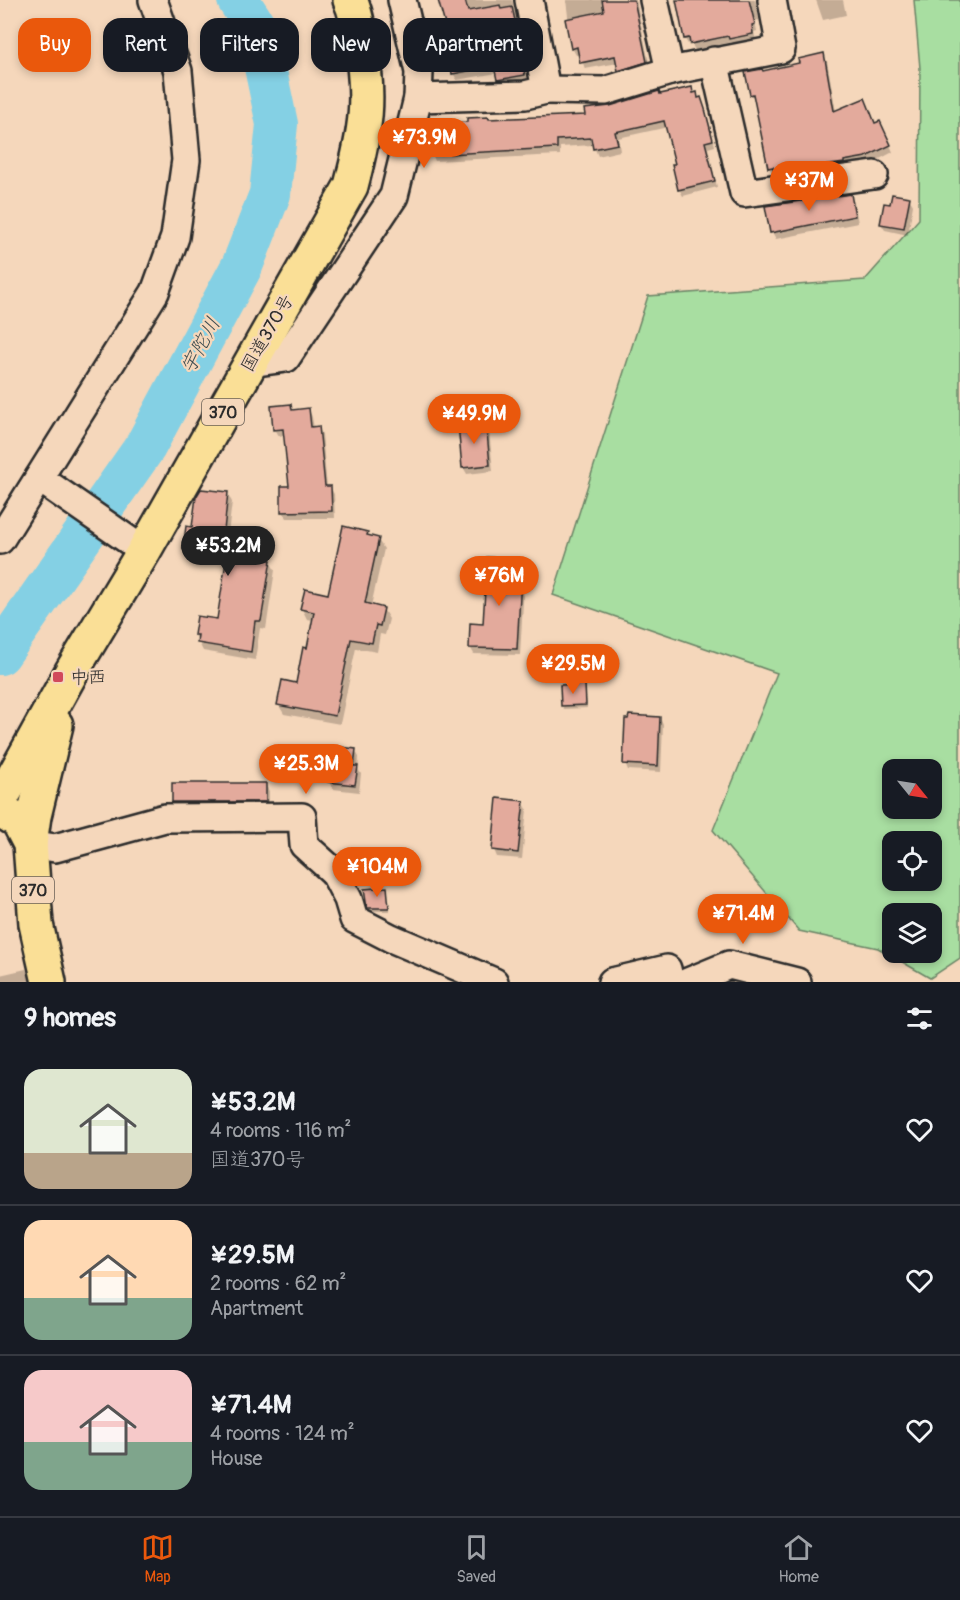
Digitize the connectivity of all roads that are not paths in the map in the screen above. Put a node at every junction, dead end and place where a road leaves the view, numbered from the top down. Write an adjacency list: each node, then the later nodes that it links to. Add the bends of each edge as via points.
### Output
1 (153, 0): 13 (street, via 178,71 186,160 176,237 155,292)
2 (350, 0): 12 (highway, 国道370号 / 370, via 366,75 367,111 351,186)
3 (402, 0): 10 (street, via 419,72)
4 (529, 0): 9 (street)
5 (654, 0): 8 (street)
6 (772, 0): 7 (street, via 781,49)
7 (714, 61): 8 (street); 11 (street, via 744,193)
8 (670, 71): 9 (street, via 604,91)
9 (546, 90): 10 (street, via 525,95)
10 (418, 98): 12 (street, via 394,196 286,358)
11 (874, 175)
12 (250, 363): 15 (highway, 国道370号 / 370)
13 (42, 480): 14 (street); 15 (street)
14 (0, 540)
15 (137, 546): 16 (highway, 国道370号 / 370)
16 (72, 671): 17 (highway, 国道370号 / 370); 19 (highway, via 49,745)
17 (0, 801)
18 (0, 810): 19 (highway, 370, via 18,821)
19 (30, 843): 20 (highway, 370, via 36,924); 21 (street, via 55,848 165,818 302,817 304,845 334,872 354,919)
20 (49, 982)
21 (494, 982)
22 (612, 982): 23 (street, via 667,969)
23 (670, 982)
24 (688, 982): 25 (street, via 729,965)
25 (797, 982)

